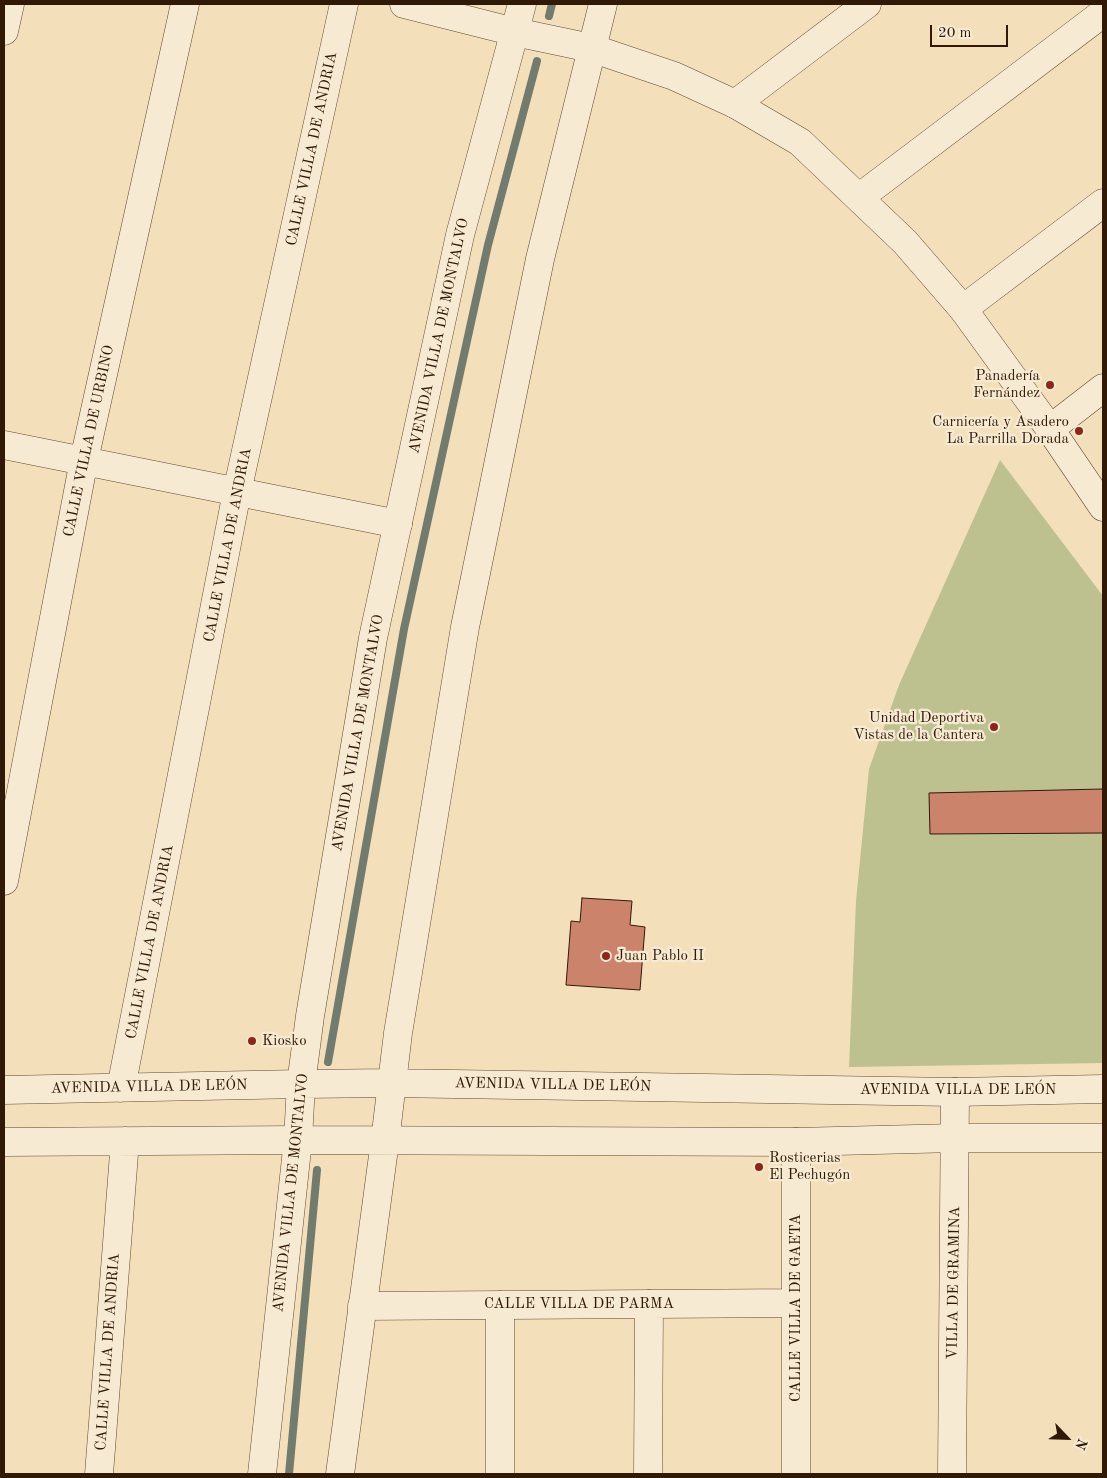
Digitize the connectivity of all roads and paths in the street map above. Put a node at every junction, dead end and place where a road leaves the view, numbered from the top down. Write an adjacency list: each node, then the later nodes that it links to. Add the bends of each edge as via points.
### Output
1 (10, 4): 9 (street)
2 (185, 4): 19 (street, CALLE VILLA DE URBINO)
3 (344, 4): 20 (street, CALLE VILLA DE ANDRIA)
4 (404, 4): 10 (street)
5 (522, 4): 10 (street, AVENIDA VILLA DE MONTALVO)
6 (604, 4): 11 (street)
7 (852, 8): 12 (street)
8 (1103, 13): 13 (street)
9 (4, 31)
10 (515, 32): 11 (street); 22 (street, AVENIDA VILLA DE MONTALVO, via 460,235)
11 (592, 48): 12 (street, via 674,76); 24 (street, via 540,259 465,627)
12 (735, 104): 13 (street, via 800,142)
13 (860, 197): 15 (street, via 905,242)
14 (1103, 203): 15 (street)
15 (962, 309): 17 (street)
16 (1103, 388): 17 (street)
17 (1050, 428): 21 (street)
18 (4, 445): 19 (street)
19 (84, 460): 20 (street); 23 (street, CALLE VILLA DE URBINO)
20 (237, 492): 22 (street); 26 (street, CALLE VILLA DE ANDRIA)
21 (1103, 507)
22 (398, 524): 25 (street, AVENIDA VILLA DE MONTALVO, via 374,638)
23 (4, 881)
24 (391, 1083): 25 (street, AVENIDA VILLA DE LEÓN); 29 (street, AVENIDA VILLA DE LEÓN); 34 (street)
25 (301, 1084): 26 (street, AVENIDA VILLA DE LEÓN); 32 (street, AVENIDA VILLA DE MONTALVO)
26 (121, 1088): 28 (street, AVENIDA VILLA DE LEÓN)
27 (1103, 1089): 29 (street, AVENIDA VILLA DE LEÓN)
28 (4, 1090)
29 (955, 1092): 30 (street, VILLA DE GRAMINA)
30 (956, 1138): 31 (street); 36 (street); 47 (street, VILLA DE GRAMINA)
31 (1103, 1138)
32 (298, 1140): 33 (street); 34 (street); 42 (street, AVENIDA VILLA DE MONTALVO)
33 (125, 1141): 35 (street); 41 (street, CALLE VILLA DE ANDRIA)
34 (385, 1141): 36 (street); 40 (street)
35 (4, 1142)
36 (796, 1142): 37 (street, CALLE VILLA DE GAETA)
37 (796, 1303): 38 (street, CALLE VILLA DE PARMA); 46 (street, CALLE VILLA DE GAETA)
38 (649, 1304): 39 (street, CALLE VILLA DE PARMA); 45 (street)
39 (500, 1305): 40 (street, CALLE VILLA DE PARMA); 44 (street)
40 (362, 1306): 43 (street)
41 (99, 1474)
42 (262, 1474)
43 (340, 1474)
44 (500, 1474)
45 (648, 1474)
46 (796, 1474)
47 (952, 1474)

